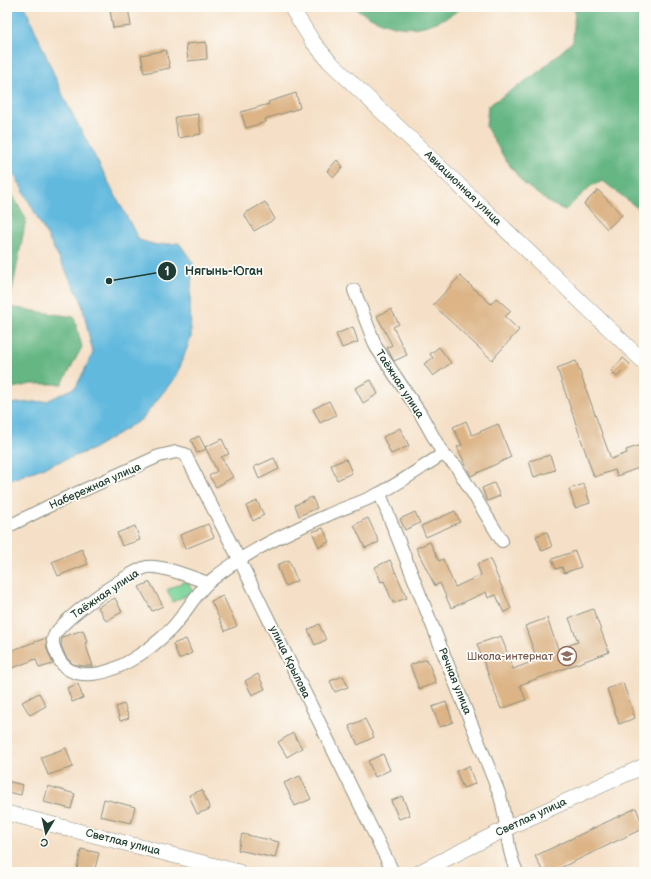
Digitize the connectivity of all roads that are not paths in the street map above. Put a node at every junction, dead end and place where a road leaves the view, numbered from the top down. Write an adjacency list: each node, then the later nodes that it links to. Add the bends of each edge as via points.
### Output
1 (291, 7): 3 (street, Авиационная улица, via 313,42 329,61)
2 (354, 290): 5 (street, Таёжная улица, via 376,347 420,413)
3 (644, 362)
4 (185, 454): 7 (street, Набережная улица, via 176,452 159,456 55,503); 9 (street, улица Крылова)
5 (443, 454): 6 (street, Таёжная улица); 8 (street, Таёжная улица, via 456,466)
6 (380, 494): 9 (street, Таёжная улица, via 328,514 255,548); 13 (street, Речная улица, via 499,793)
7 (7, 528)
8 (502, 541)
9 (239, 559): 10 (street, Таёжная улица); 15 (street, улица Крылова)
10 (208, 583): 10 (street, Таёжная улица, via 169,631 145,651 117,668 99,674 83,675 65,669 56,653 53,639 65,621 135,571 148,567 160,568)
11 (644, 766): 13 (street, Светлая улица)
12 (7, 813): 14 (street, Светлая улица)
13 (507, 828): 16 (street, Светлая улица); 17 (street, Речная улица, via 509,852)
14 (239, 872)
15 (393, 872)
16 (420, 872)
17 (517, 872)

